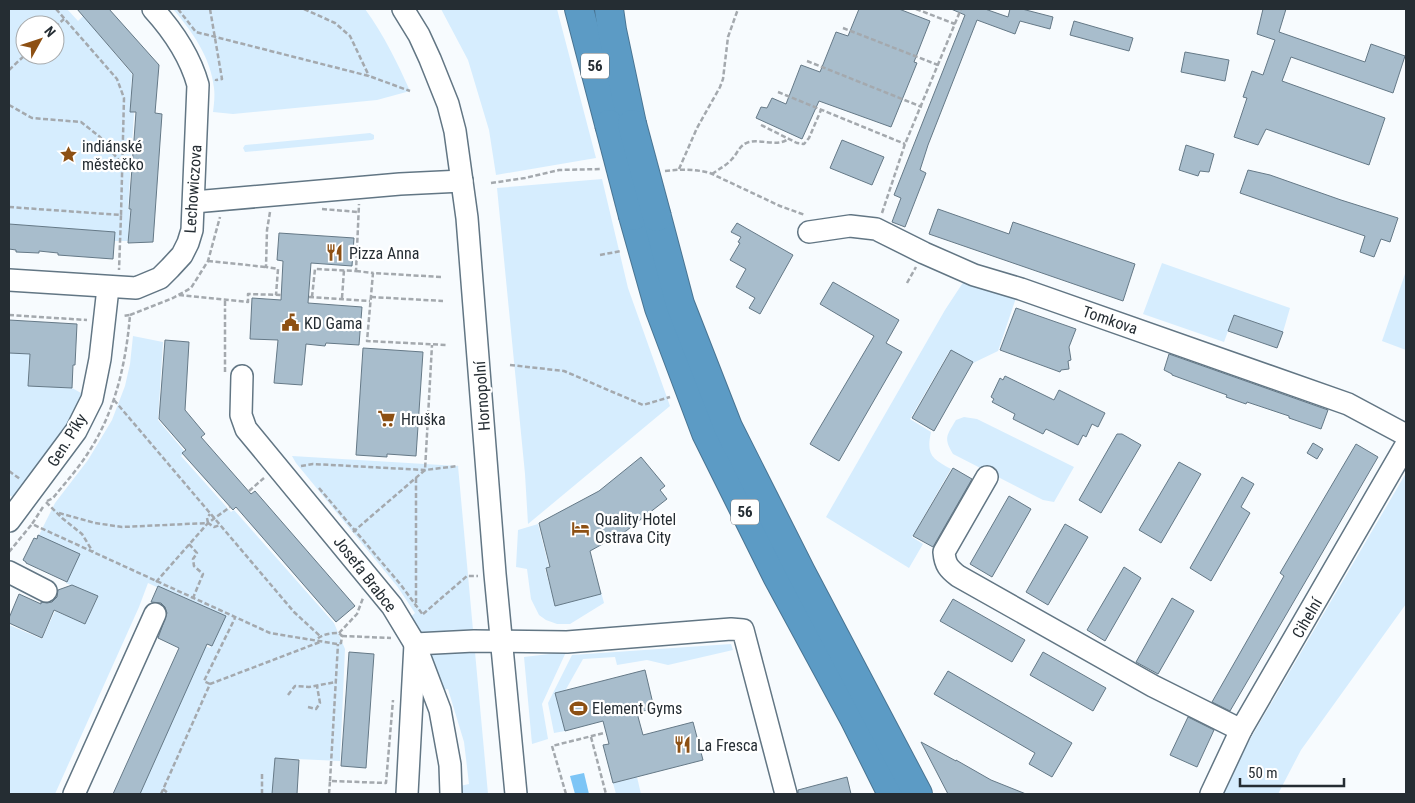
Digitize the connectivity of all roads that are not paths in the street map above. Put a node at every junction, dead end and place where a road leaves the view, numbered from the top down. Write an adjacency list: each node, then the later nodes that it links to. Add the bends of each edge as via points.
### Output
1 (153, 9): 7 (street, Lechowiczova, via 182,48 194,69 198,85)
2 (403, 9): 6 (street, Hornopolní, via 419,35 448,104)
3 (579, 9): 5 (highway, 56)
4 (609, 9): 5 (highway, 56)
5 (620, 124): 8 (highway, 56, bridge)
6 (462, 180): 7 (street); 21 (street, Hornopolní)
7 (194, 202): 11 (street, Lechowiczova, via 188,243 170,268 146,285)
8 (645, 216): 28 (highway, 56, via 659,308 706,433); 29 (highway, 56, via 728,427)
9 (808, 223): 13 (street, Tomkova, via 876,229 974,274 1348,404)
10 (9, 280): 11 (street, Lechowiczova)
11 (113, 288): 16 (street, Gen. Píky, via 104,321 92,399 76,431)
12 (233, 375): 20 (street, Josefa Brabce, via 246,429 347,536 392,606)
13 (1406, 435)
14 (1406, 445): 22 (street, Cihelní)
15 (987, 476): 22 (street, via 944,552 944,561 949,569 1145,681)
16 (9, 521)
17 (9, 572): 18 (street)
18 (46, 590)
19 (155, 614): 23 (street)
20 (405, 638): 21 (street); 24 (street); 25 (street, Josefa Brabce, via 440,710 450,765)
21 (502, 642): 26 (street, Hornopolní); 27 (street, via 567,642 743,630)
22 (1241, 730): 30 (street, Cihelní)
23 (74, 794)
24 (407, 794)
25 (451, 794)
26 (516, 794)
27 (786, 794)
28 (892, 794)
29 (918, 794)
30 (1211, 794)

